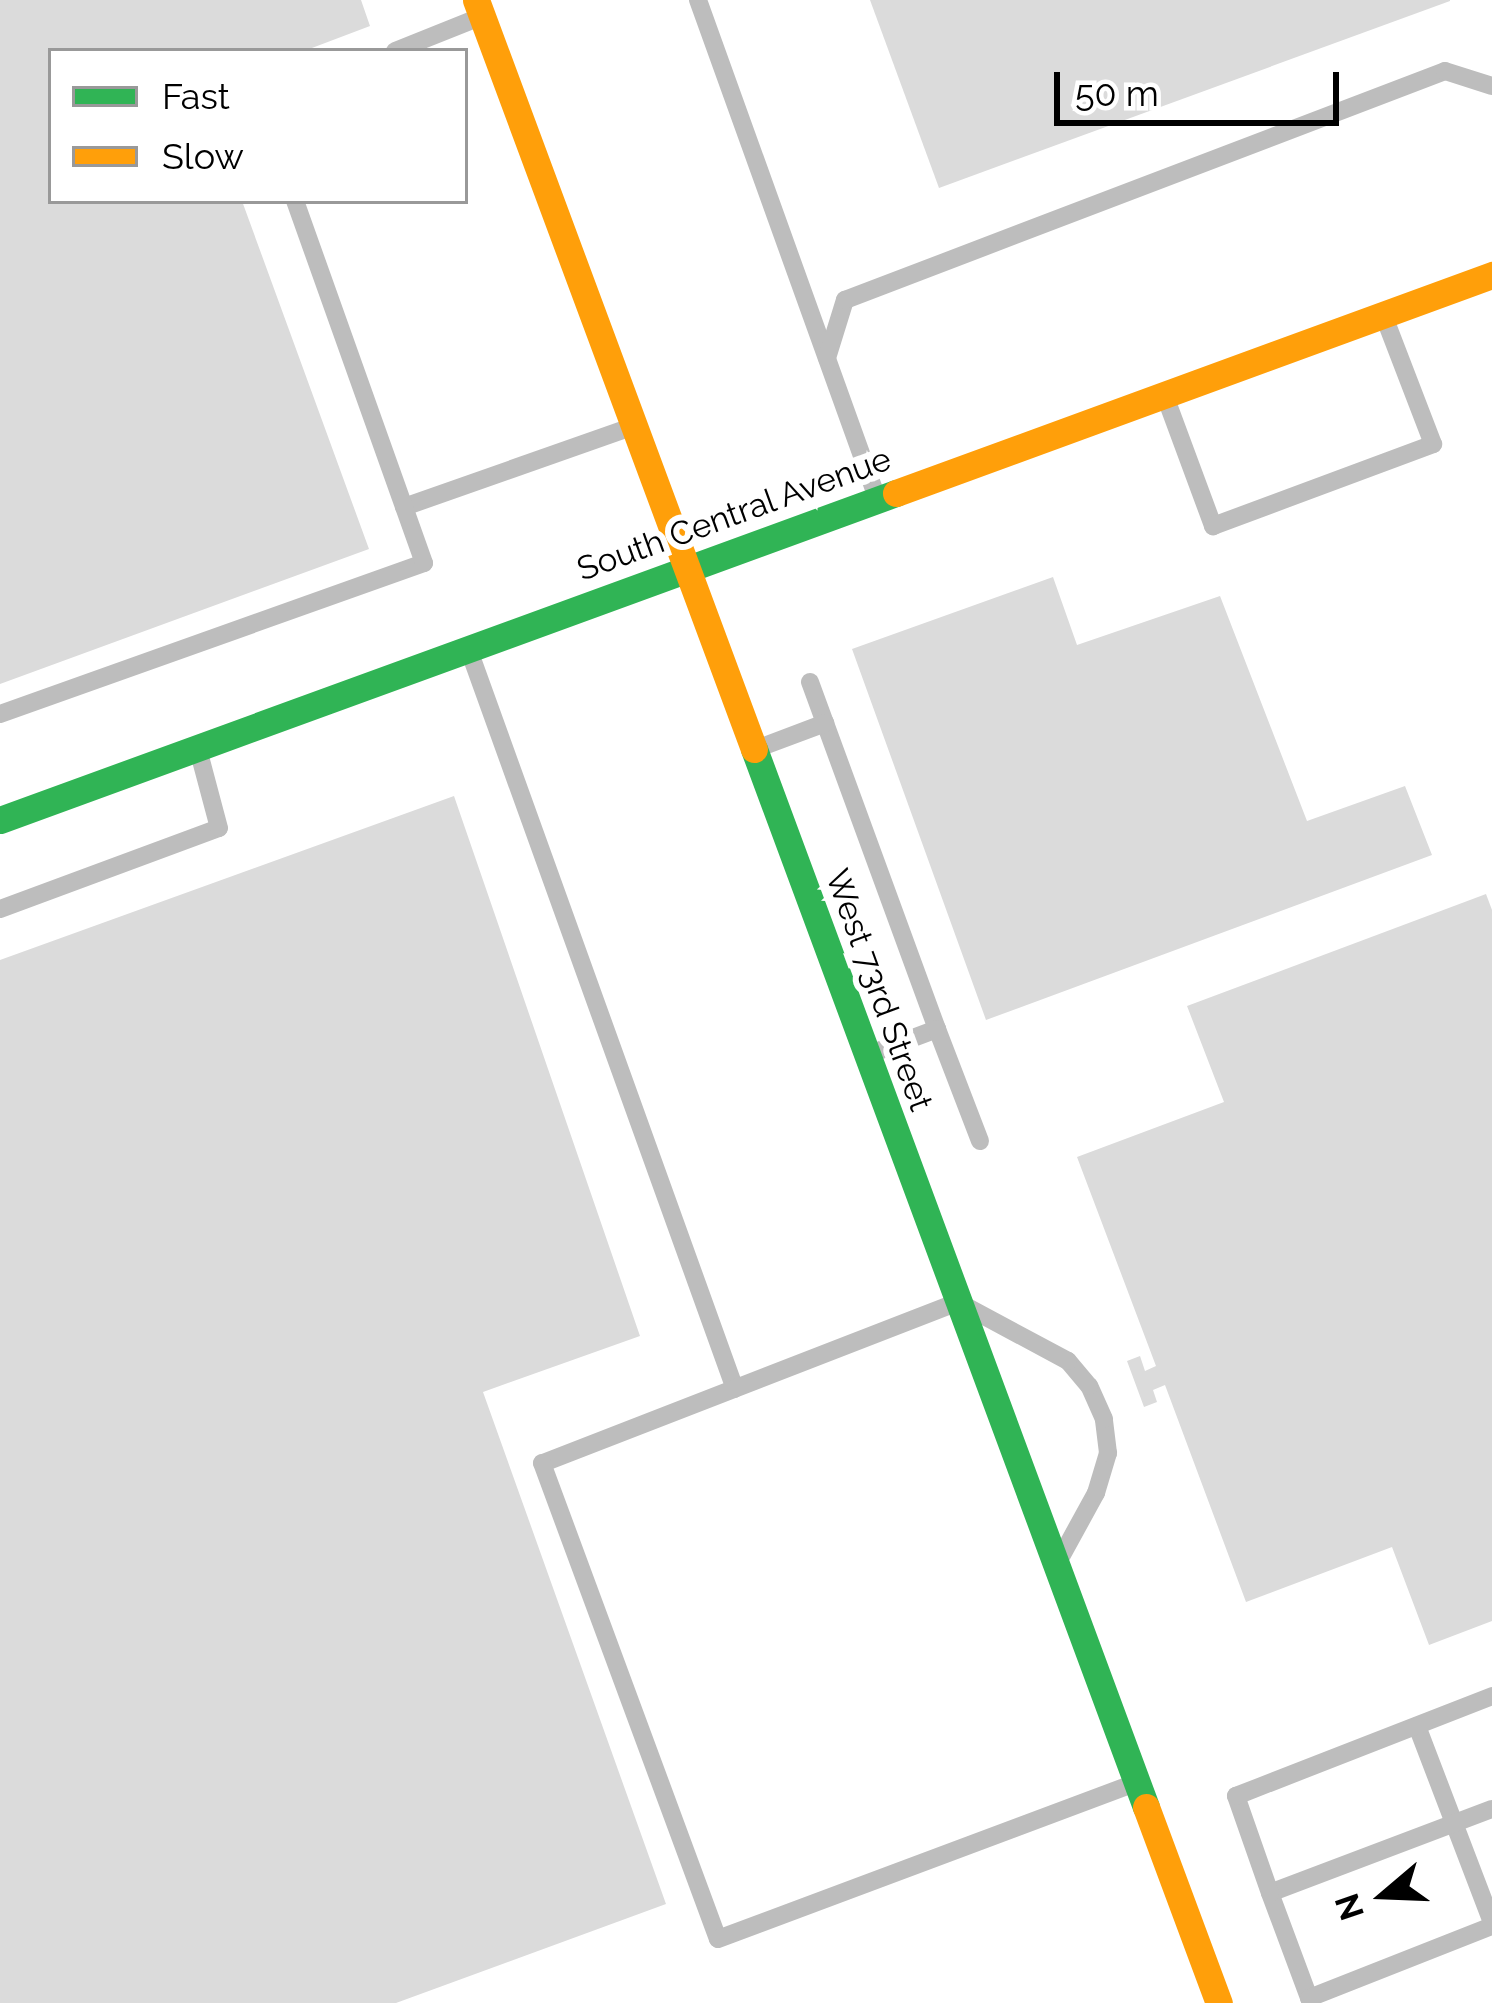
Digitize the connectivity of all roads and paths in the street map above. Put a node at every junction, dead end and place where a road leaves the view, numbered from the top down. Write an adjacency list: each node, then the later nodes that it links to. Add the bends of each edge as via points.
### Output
1 (698, 0): 8 (lane)
2 (479, 8): 3 (lane); 10 (street, West 73rd Street)
3 (401, 48)
4 (1492, 86): 8 (lane, via 1445,71 844,300)
5 (296, 204): 12 (lane)
6 (1492, 275): 7 (street, South Central Avenue)
7 (1383, 315): 9 (street, South Central Avenue); 9 (lane, via 1432,444 1214,526)
8 (827, 358): 11 (lane)
9 (1165, 395): 11 (street, South Central Avenue)
10 (632, 427): 12 (lane); 13 (street, West 73rd Street)
11 (878, 500): 13 (street, South Central Avenue)
12 (404, 507): 16 (lane, via 424,563)
13 (685, 571): 14 (street, South Central Avenue); 19 (street, West 73rd Street)
14 (469, 649): 18 (street, South Central Avenue); 26 (lane)
15 (810, 682): 17 (lane)
16 (0, 714)
17 (824, 723): 19 (lane); 22 (lane)
18 (197, 748): 20 (street, South Central Avenue); 21 (lane, via 219,828)
19 (752, 751): 23 (street, West 73rd Street)
20 (0, 820)
21 (0, 909)
22 (938, 1030): 23 (lane); 24 (lane)
23 (866, 1056): 25 (street, West 73rd Street)
24 (980, 1142)
25 (958, 1302): 26 (lane); 27 (street, West 73rd Street); 27 (lane, via 1068,1361 1104,1419 1108,1454 1096,1493)
26 (735, 1389): 30 (lane, via 542,1463 718,1939)
27 (1056, 1565): 30 (street, West 73rd Street)
28 (1492, 1696): 29 (lane)
29 (1417, 1726): 32 (lane); 33 (lane, via 1236,1796)
30 (1137, 1783): 35 (street, West 73rd Street)
31 (1492, 1809): 32 (lane)
32 (1454, 1823): 33 (lane); 34 (lane)
33 (1270, 1894): 34 (lane, via 1309,1998)
34 (1492, 1924)
35 (1219, 2003)

